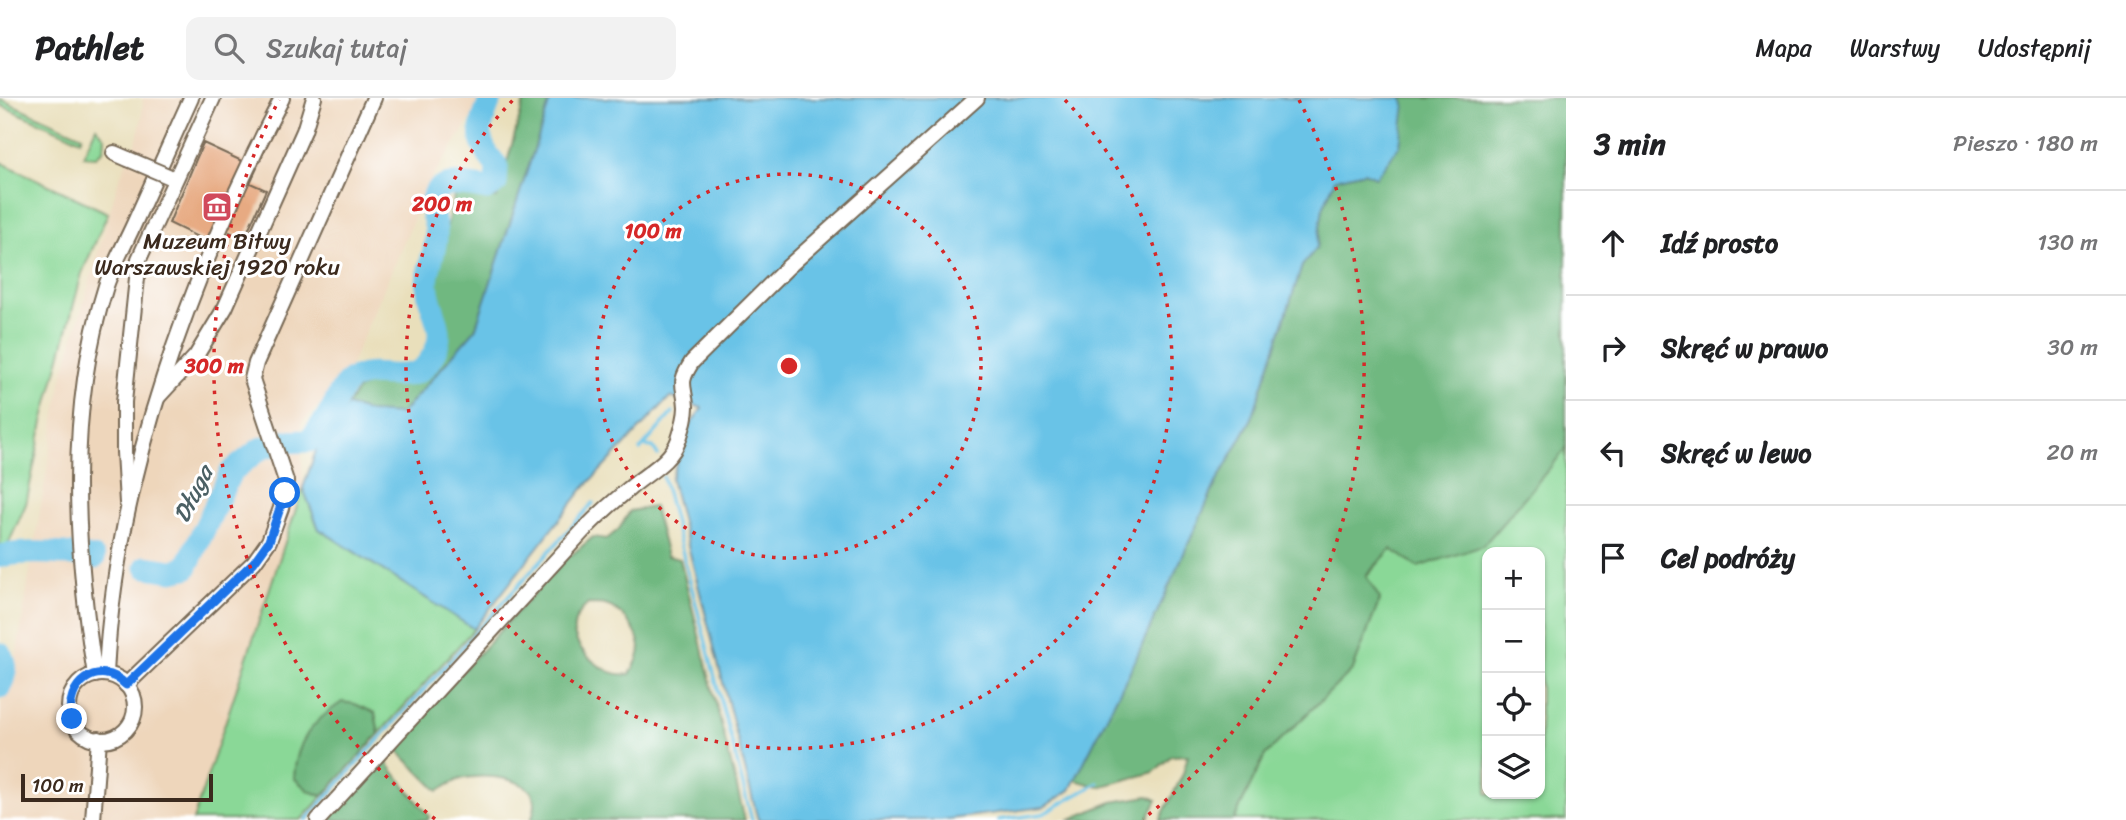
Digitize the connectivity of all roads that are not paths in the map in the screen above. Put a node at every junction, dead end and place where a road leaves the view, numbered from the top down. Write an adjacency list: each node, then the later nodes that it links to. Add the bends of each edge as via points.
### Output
1 (191, 98): 11 (street, via 107,284 94,329 78,496 82,580)
2 (213, 98): 8 (street)
3 (282, 98): 9 (street, via 197,280)
4 (314, 98): 9 (street, via 304,131 225,308 196,356)
5 (374, 98): 12 (street, via 252,379 286,481 263,551)
6 (977, 98): 15 (street, via 788,267 692,362 681,385 685,415 670,456 582,532)
7 (114, 153): 8 (street, bridge)
8 (171, 178): 10 (street, via 139,259 124,402)
9 (158, 398): 10 (street)
10 (128, 516): 11 (street)
11 (100, 675): 12 (street, via 113,676); 13 (street, via 75,688 69,709 78,729)
12 (126, 685): 13 (street, via 134,699 132,720 117,736)
13 (99, 739): 14 (street)
14 (93, 820)
15 (318, 820)

